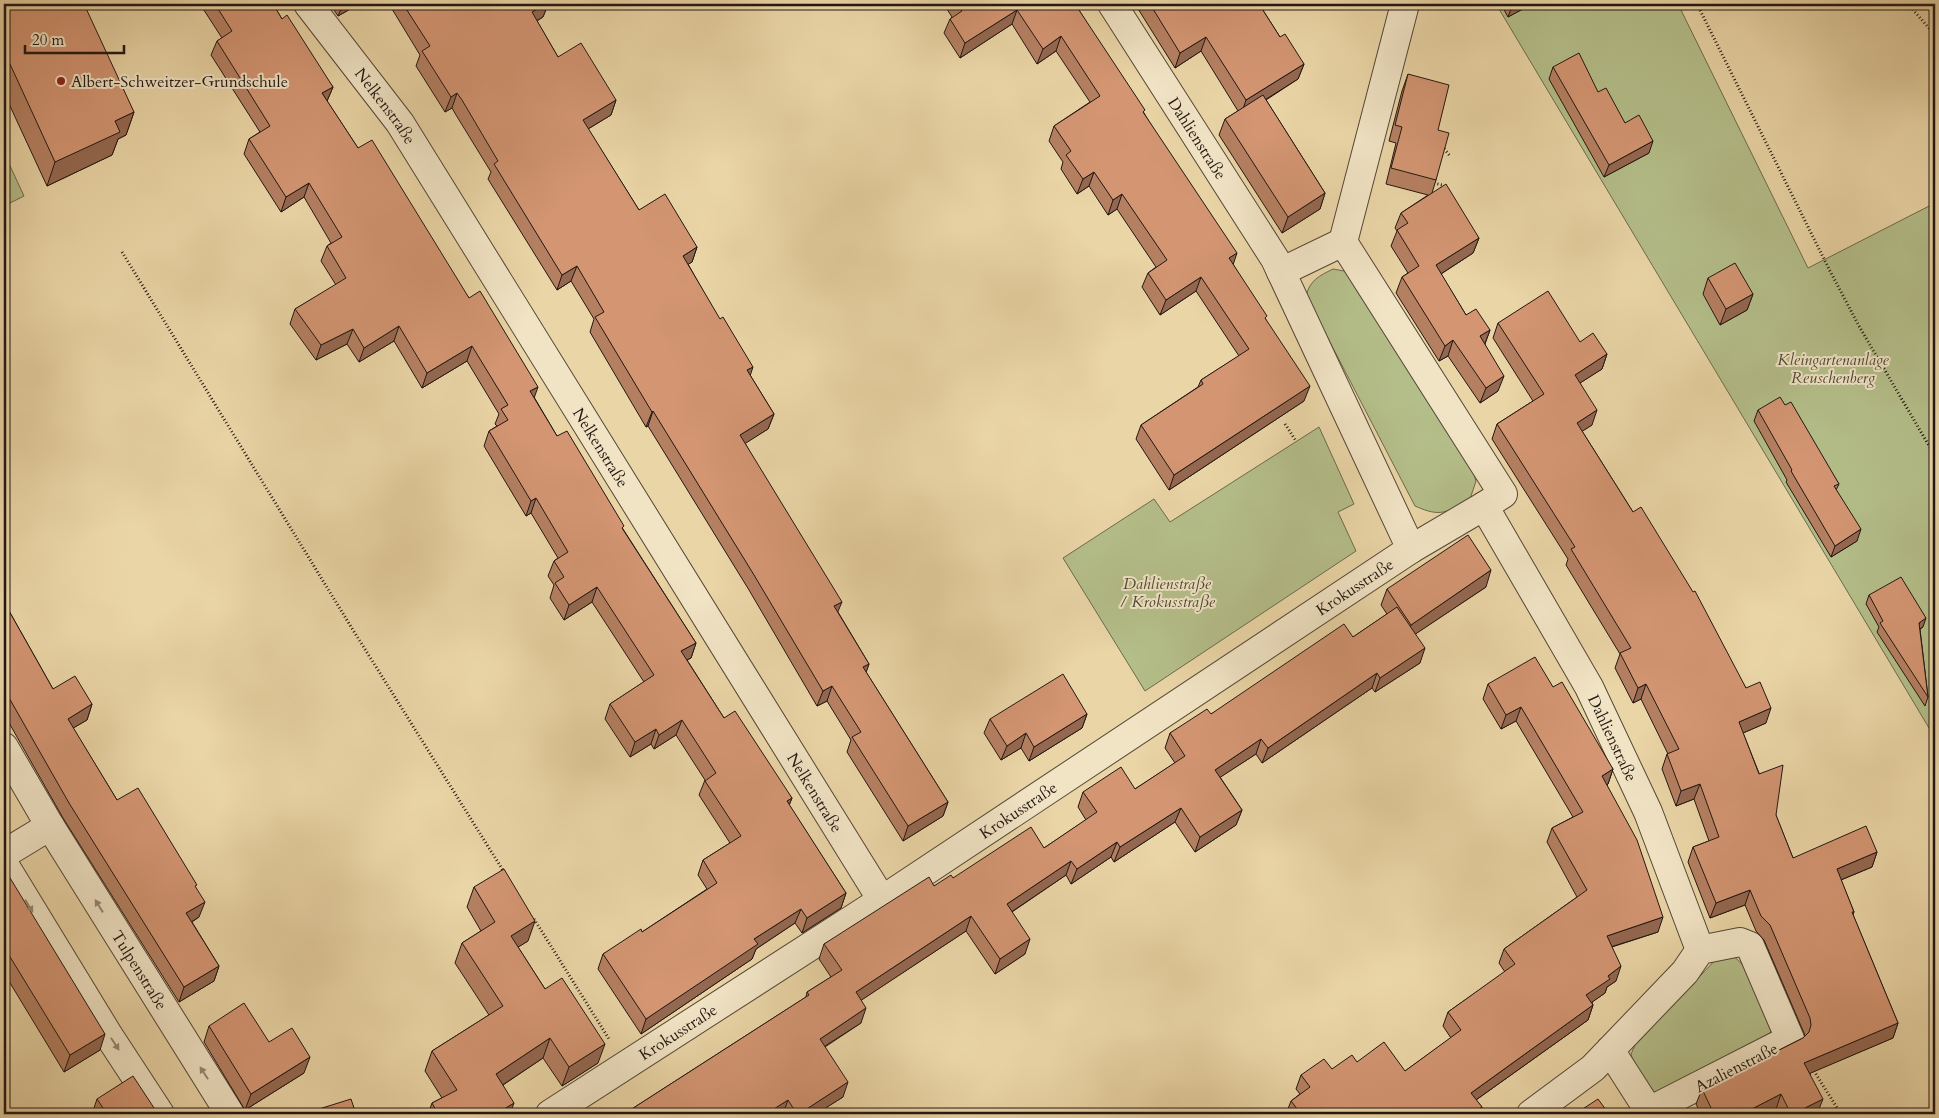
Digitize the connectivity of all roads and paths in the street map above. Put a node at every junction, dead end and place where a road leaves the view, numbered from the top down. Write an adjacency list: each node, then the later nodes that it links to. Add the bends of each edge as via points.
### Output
1 (308, 4): 24 (street, Nelkenstraße, via 400,123)
2 (1112, 4): 13 (street, Dahlienstraße)
3 (1405, 4): 11 (street)
4 (1697, 4): 16 (path, via 1834,279)
5 (1908, 4): 6 (path)
6 (1935, 34)
7 (1440, 142): 8 (path)
8 (1450, 156)
9 (1434, 183): 10 (path)
10 (1442, 185)
11 (1342, 242): 13 (street); 17 (street)
12 (122, 252): 23 (path)
13 (1281, 272): 18 (street, Dahlienstraße)
14 (1285, 424): 15 (path)
15 (1296, 441)
16 (1935, 456)
17 (1493, 500): 18 (street, Krokusstraße); 26 (street, Dahlienstraße, via 1503,537 1589,687 1648,812)
18 (1411, 549): 24 (street, Krokusstraße)
19 (4, 747): 20 (street, Tulpenstraße)
20 (50, 826): 21 (street); 31 (street, Tulpenstraße, one-way to 20)
21 (4, 854)
22 (4, 864): 30 (street, one-way to 30)
23 (504, 873)
24 (882, 900): 29 (street, Krokusstraße)
25 (531, 914): 29 (path)
26 (1700, 950): 27 (street, Azalienstraße, via 1740,942 1750,946); 28 (street, via 1685,972)
27 (1790, 1039): 28 (street, Azalienstraße, via 1649,1111); 34 (path)
28 (1610, 1050): 33 (street, via 1593,1068)
29 (625, 1065): 32 (street, Krokusstraße)
30 (160, 1114)
31 (230, 1114)
32 (550, 1114)
33 (1531, 1114)
34 (1841, 1114)

